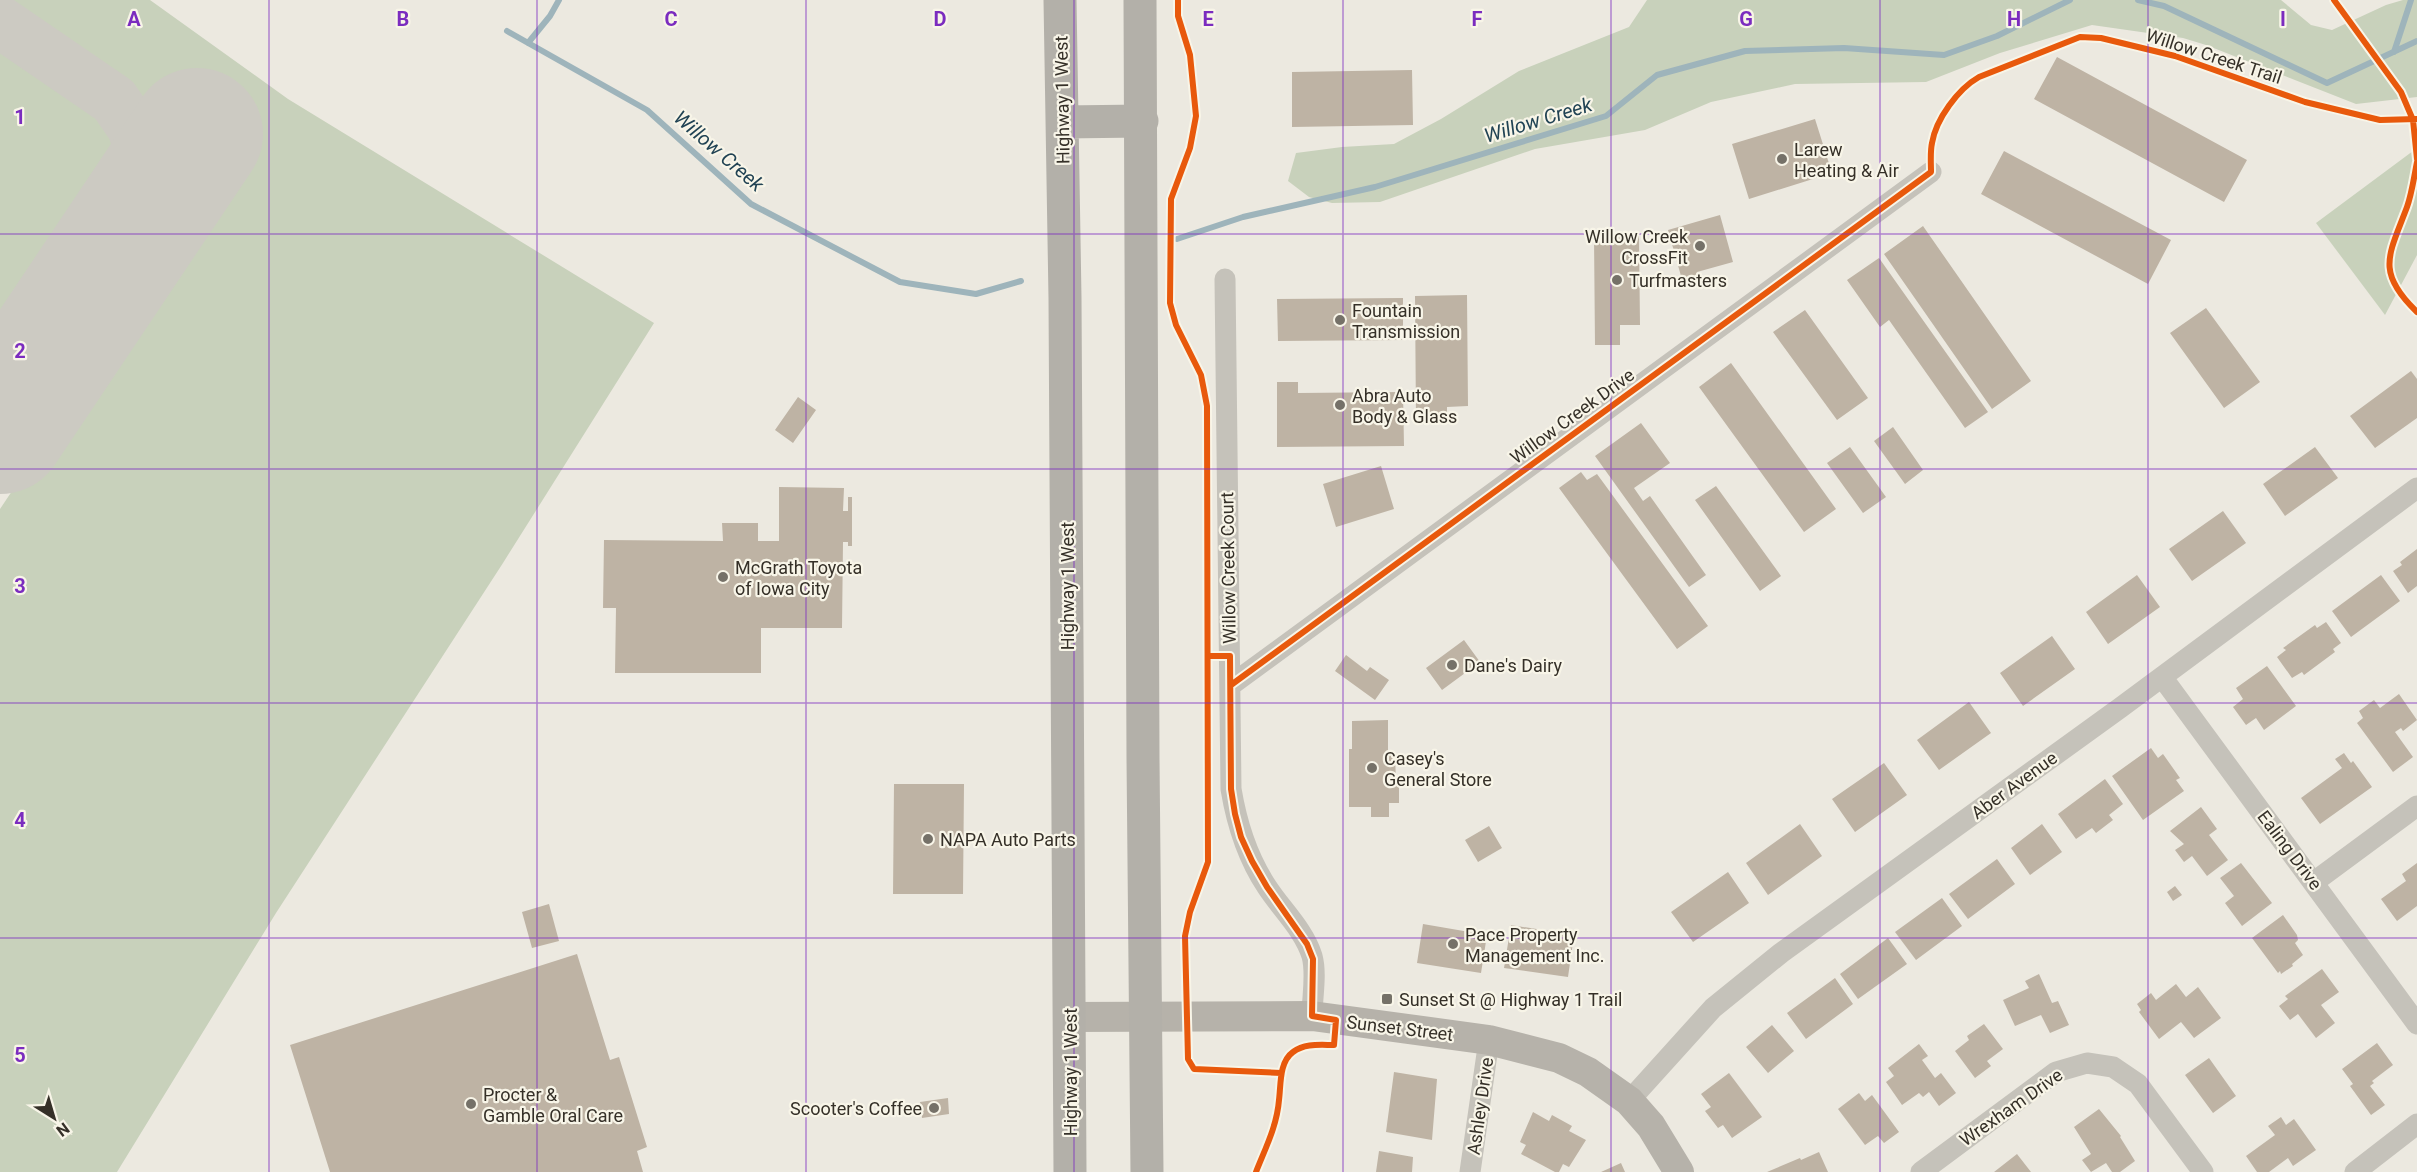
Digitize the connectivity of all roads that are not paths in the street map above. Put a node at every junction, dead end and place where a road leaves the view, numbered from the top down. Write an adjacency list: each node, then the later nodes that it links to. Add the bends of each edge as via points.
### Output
1 (1060, 0): 3 (main road, Highway 1 West)
2 (1140, 0): 4 (main road)
3 (1063, 122): 4 (main road); 14 (main road, Highway 1 West)
4 (1142, 122): 12 (main road)
5 (1931, 172): 9 (street, Willow Creek Drive)
6 (1225, 279): 9 (street, Willow Creek Court)
7 (2417, 488): 8 (street, Aber Avenue)
8 (2162, 677): 11 (street, Ealing Drive); 17 (street, Aber Avenue, via 1781,953 1713,1008)
9 (1231, 685): 13 (street, Willow Creek Court, via 1231,789 1235,814 1252,861 1313,959)
10 (2417, 806): 11 (street)
11 (2314, 882): 15 (street, Ealing Drive)
12 (1144, 1016): 13 (street, Sunset Street); 14 (street, Sunset Street); 20 (main road)
13 (1312, 1016): 16 (street, Sunset Street)
14 (1070, 1017): 19 (main road, Highway 1 West)
15 (2417, 1024)
16 (1489, 1040): 17 (street, Sunset Street, via 1559,1058 1588,1072); 21 (street, Ashley Drive)
17 (1629, 1101): 22 (street, Sunset Street, via 1651,1126)
18 (2417, 1124): 25 (street)
19 (1070, 1172)
20 (1147, 1172)
21 (1470, 1172)
22 (1679, 1172)
23 (1921, 1172): 24 (street, Wrexham Drive, via 2056,1071 2087,1063 2113,1067 2138,1084)
24 (2203, 1172)
25 (2355, 1172)

